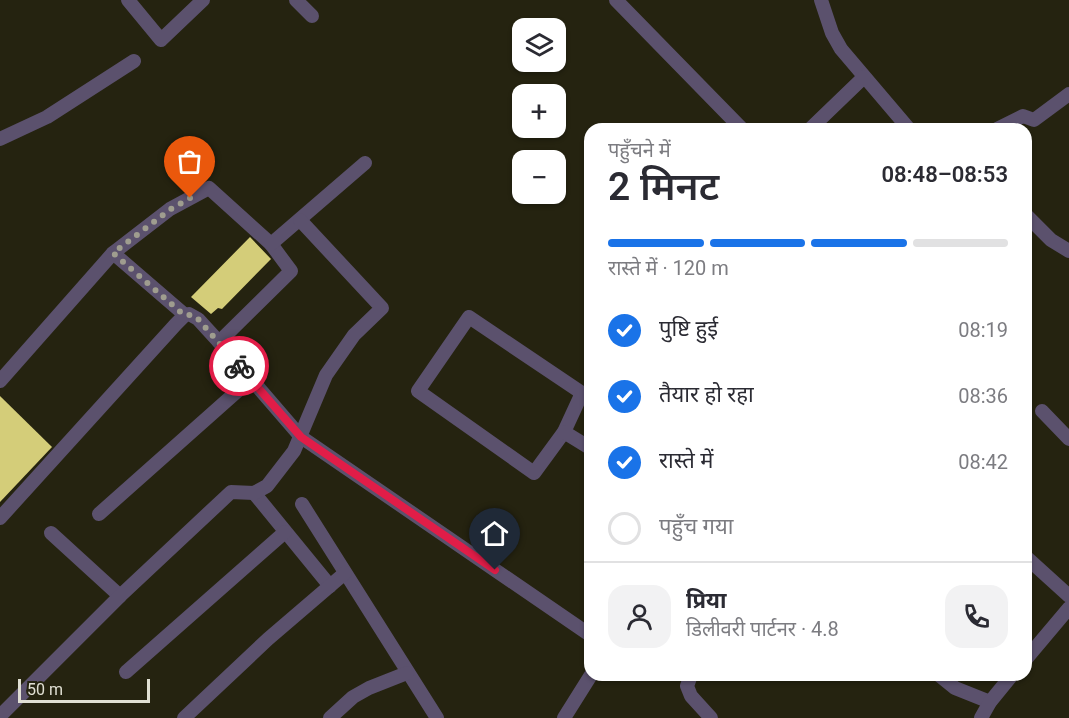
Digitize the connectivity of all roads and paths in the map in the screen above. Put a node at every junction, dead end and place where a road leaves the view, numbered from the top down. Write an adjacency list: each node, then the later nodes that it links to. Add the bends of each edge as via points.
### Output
1 (128, 0): 2 (street, via 161,40)
2 (203, 0)
3 (296, 0): 6 (street)
4 (616, 0): 10 (street)
5 (821, 0): 8 (street, via 832,33)
6 (312, 16)
7 (134, 61): 14 (street, via 46,117)
8 (864, 77): 11 (street); 12 (street)
9 (1069, 94): 13 (street, via 1034,120 1023,116)
10 (736, 123)
11 (816, 123)
12 (904, 123)
13 (1009, 123)
14 (0, 139)
15 (365, 163): 16 (street)
16 (300, 220): 18 (street); 27 (street, via 382,308 354,335 326,375)
17 (1032, 221): 19 (street, via 1050,240)
18 (272, 244): 20 (street, via 209,188 171,209); 22 (street, via 291,271)
19 (1069, 251)
20 (113, 253): 21 (street); 24 (street)
21 (184, 315): 22 (street, via 193,315); 33 (street)
22 (219, 342): 23 (street)
23 (251, 379): 27 (street); 32 (street)
24 (0, 381)
25 (1042, 411): 28 (street)
26 (564, 432): 26 (street, via 534,473 418,391 469,317 582,393); 29 (street)
27 (301, 437): 30 (street, via 267,486); 42 (street)
28 (1069, 439)
29 (584, 444)
30 (254, 493): 34 (street); 39 (street, via 231,492)
31 (302, 504): 37 (street)
32 (99, 514)
33 (0, 518)
34 (285, 532): 38 (street); 44 (street)
35 (51, 533): 39 (street)
36 (1032, 562): 40 (street)
37 (345, 573): 38 (street); 45 (street)
38 (330, 586): 52 (street)
39 (120, 596): 51 (street)
40 (1069, 596)
41 (1069, 609): 43 (street)
42 (584, 631)
43 (1032, 652)
44 (126, 672)
45 (407, 672): 53 (street, via 353,697); 54 (street)
46 (587, 681): 55 (street)
47 (689, 681): 56 (street, via 691,696)
48 (946, 681): 50 (street)
49 (1007, 681): 50 (street)
50 (990, 702): 57 (street)
51 (0, 716)
52 (184, 718)
53 (330, 718)
54 (437, 718)
55 (564, 718)
56 (711, 718)
57 (981, 718)

